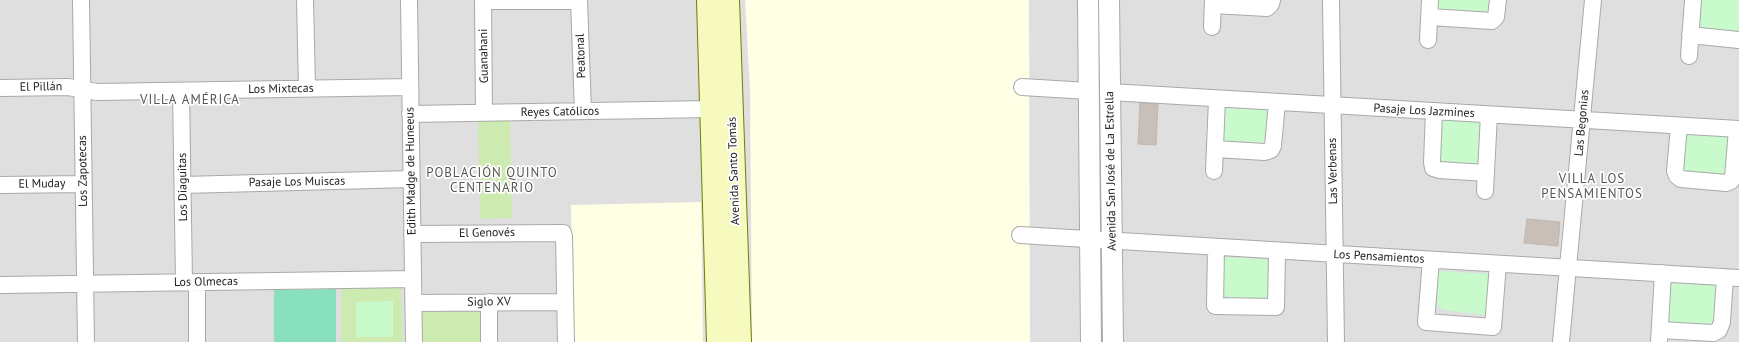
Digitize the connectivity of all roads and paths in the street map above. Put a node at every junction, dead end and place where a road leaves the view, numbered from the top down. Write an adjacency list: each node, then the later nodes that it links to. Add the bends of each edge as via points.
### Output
1 (81, 0): 27 (street, Los Zapotecas)
2 (305, 0): 26 (street)
3 (409, 0): 23 (street, Edith Madge de Huneeus)
4 (483, 0): 15 (street); 37 (street, Guanahani)
5 (708, 0): 34 (main road, Avenida Santo Tomás)
6 (728, 0): 77 (main road, Avenida Santo Tomás)
7 (1088, 0): 29 (street, Avenida San José de La Estrella)
8 (1109, 0): 30 (street, Avenida San José de La Estrella)
9 (1272, 0): 16 (street, via 1267,8)
10 (1331, 0): 33 (street, Las Verbenas)
11 (1430, 0): 17 (street)
12 (1498, 0): 17 (street, via 1496,17 1492,21)
13 (1593, 0): 40 (street, Las Begonias)
14 (1693, 0): 19 (street)
15 (579, 1): 35 (street, Peatonal)
16 (1213, 2): 18 (street)
17 (1430, 17): 20 (street)
18 (1212, 27)
19 (1690, 35): 21 (street); 22 (street)
20 (1428, 40)
21 (1739, 40)
22 (1689, 56)
23 (409, 87): 26 (street, Los Mixtecas); 38 (street, Edith Madge de Huneeus)
24 (1022, 87): 29 (street)
25 (0, 88): 27 (street, El Pillán, via 68,87)
26 (307, 89): 28 (street, Los Mixtecas)
27 (82, 90): 28 (street, Los Mixtecas); 47 (street, Los Zapotecas)
28 (181, 91): 49 (street, Los Diaguitas)
29 (1089, 91): 53 (street, Avenida San José de La Estrella)
30 (1110, 92): 31 (street, Pasaje Los Jazmines); 54 (street, Avenida San José de La Estrella)
31 (1217, 99): 32 (street, Pasaje Los Jazmines); 43 (street)
32 (1277, 102): 33 (street, Pasaje Los Jazmines); 43 (street, via 1271,150 1265,152)
33 (1332, 106): 36 (street, Pasaje Los Jazmines); 57 (street, Las Verbenas)
34 (711, 109): 35 (street, Reyes Católicos); 76 (main road, Avenida Santo Tomás)
35 (583, 111): 37 (street, Reyes Católicos)
36 (1434, 112): 39 (street, Pasaje Los Jazmines); 45 (street, via 1433,168)
37 (484, 113): 38 (street, Reyes Católicos)
38 (410, 114): 46 (street, Edith Madge de Huneeus)
39 (1489, 115): 40 (street, Pasaje Los Jazmines); 45 (street)
40 (1582, 120): 41 (street, Pasaje Los Jazmines); 60 (street, Las Begonias)
41 (1679, 126): 42 (street, Pasaje Los Jazmines); 42 (street, via 1675,172 1677,176 1681,179 1726,183 1733,178)
42 (1738, 129)
43 (1215, 149): 44 (street)
44 (1214, 171)
45 (1486, 173): 50 (street)
46 (411, 179): 49 (street, Pasaje Los Muiscas); 51 (street, Edith Madge de Huneeus)
47 (83, 184): 48 (street, El Muday); 65 (street, Los Zapotecas)
48 (0, 185)
49 (182, 185): 64 (street, Los Diaguitas)
50 (1485, 191)
51 (412, 234): 63 (street, Edith Madge de Huneeus); 68 (street, El Genovés, via 563,233)
52 (1020, 236): 53 (street, Los Pensamientos)
53 (1091, 239): 54 (street, Los Pensamientos); 78 (street, Avenida San José de La Estrella)
54 (1111, 240): 55 (street, Los Pensamientos); 79 (street, Avenida San José de La Estrella)
55 (1216, 247): 56 (street, Los Pensamientos); 56 (street, via 1215,306 1276,307)
56 (1277, 251): 57 (street, Los Pensamientos)
57 (1334, 254): 58 (street, Los Pensamientos); 80 (street, Las Verbenas)
58 (1431, 260): 59 (street, Los Pensamientos); 59 (street, via 1426,322 1493,327)
59 (1498, 264): 60 (street, Los Pensamientos)
60 (1568, 268): 61 (street, Los Pensamientos); 81 (street, Las Begonias)
61 (1663, 273): 62 (street, Los Pensamientos); 70 (street)
62 (1732, 277): 70 (street, via 1719,330 1713,333)
63 (413, 279): 64 (street, Los Olmecas); 69 (street, Edith Madge de Huneeus)
64 (190, 282): 65 (street, Los Olmecas); 72 (street, Los Diaguitas)
65 (85, 284): 66 (street, Los Olmecas); 71 (street, Los Zapotecas)
66 (0, 285)
67 (489, 302): 68 (street, Siglo XV); 69 (street, Siglo XV); 74 (street)
68 (565, 302): 75 (street)
69 (413, 303): 73 (street, Edith Madge de Huneeus)
70 (1659, 336)
71 (86, 342)
72 (197, 342)
73 (414, 342)
74 (489, 342)
75 (566, 342)
76 (718, 342)
77 (740, 342)
78 (1091, 342)
79 (1112, 342)
80 (1336, 342)
81 (1561, 342)

